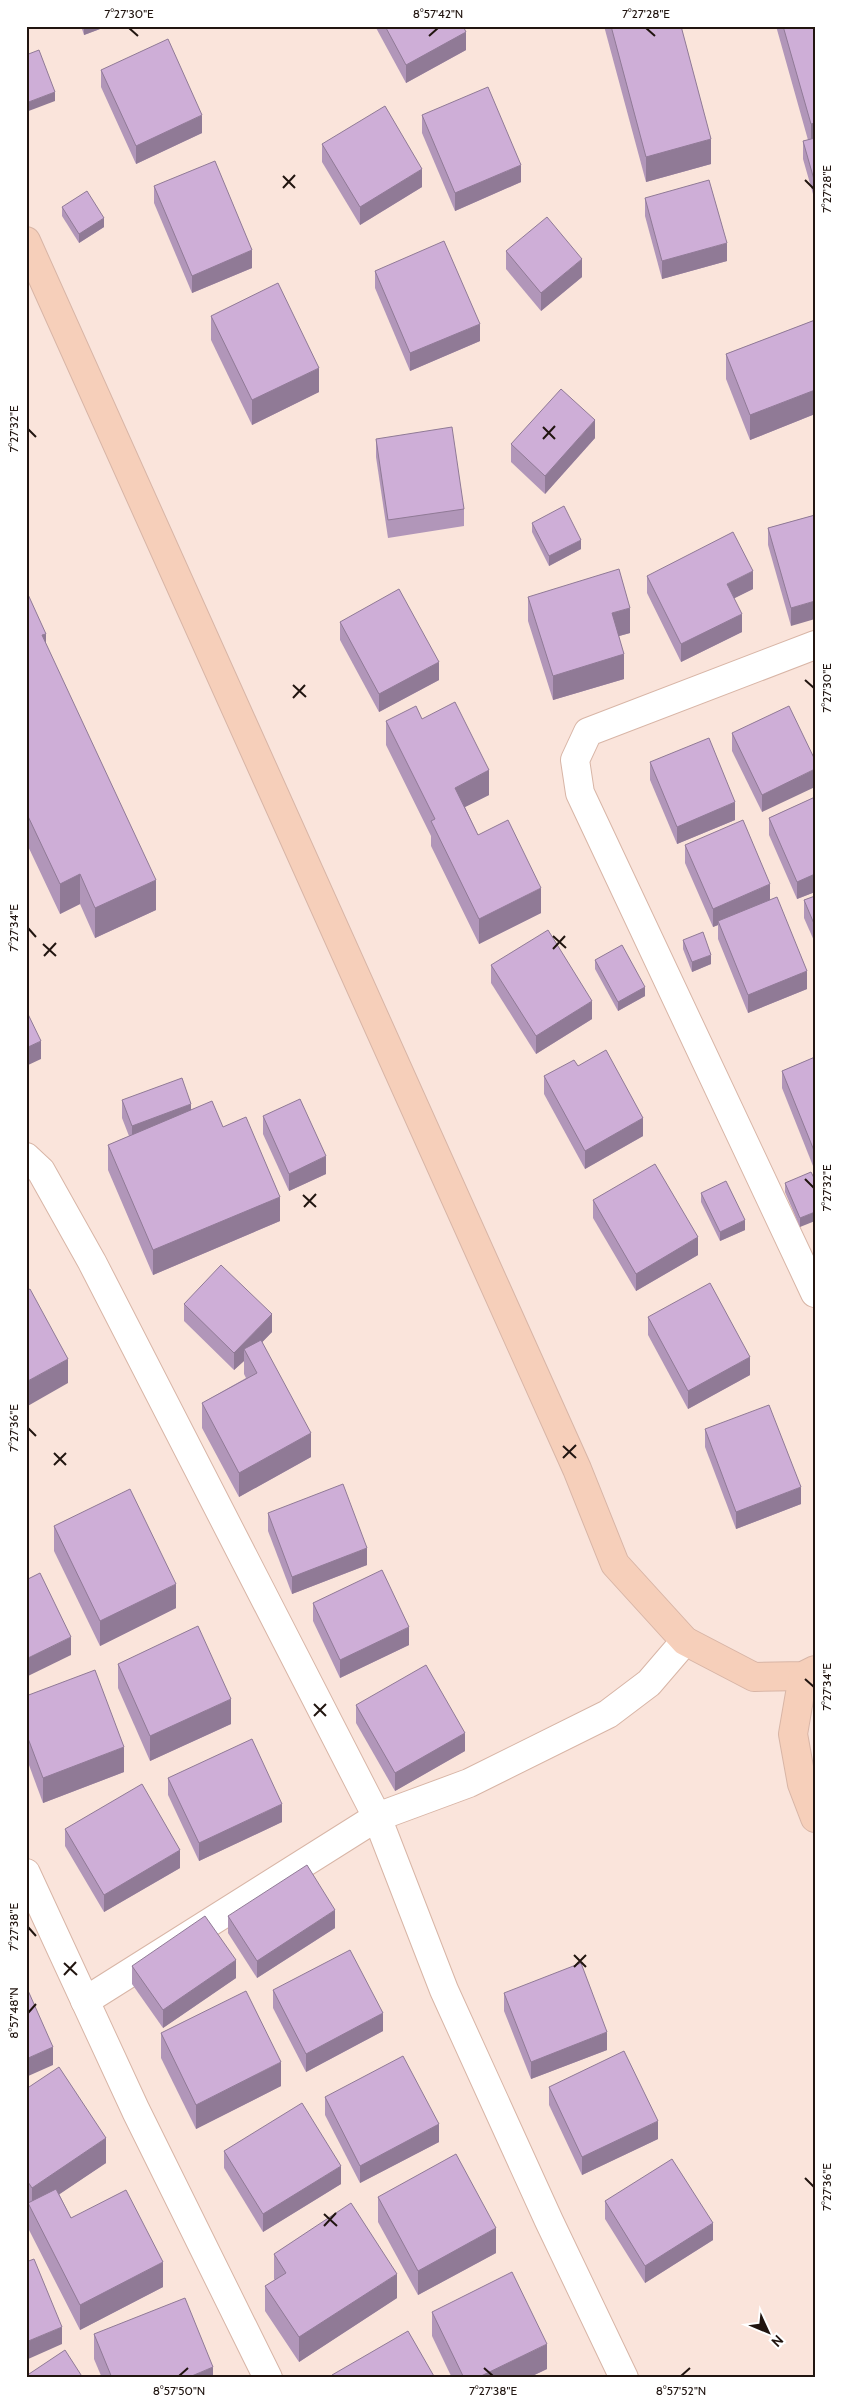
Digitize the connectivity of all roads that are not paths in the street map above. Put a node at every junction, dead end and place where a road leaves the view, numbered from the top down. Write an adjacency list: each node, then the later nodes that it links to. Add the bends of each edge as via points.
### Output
1 (26, 241): 5 (street, via 577,1469 616,1564)
2 (815, 645): 4 (street, via 588,732 575,760 580,793)
3 (26, 1157): 7 (street, via 42,1171 92,1262)
4 (815, 1293)
5 (685, 1641): 6 (street, via 754,1677); 7 (street, via 649,1683 608,1714 469,1783)
6 (809, 1673): 8 (street, via 793,1734 802,1784)
7 (377, 1816): 10 (street); 12 (street, via 444,1990)
8 (815, 1818)
9 (26, 1873): 10 (street)
10 (85, 2002): 11 (street)
11 (268, 2378)
12 (624, 2378)

